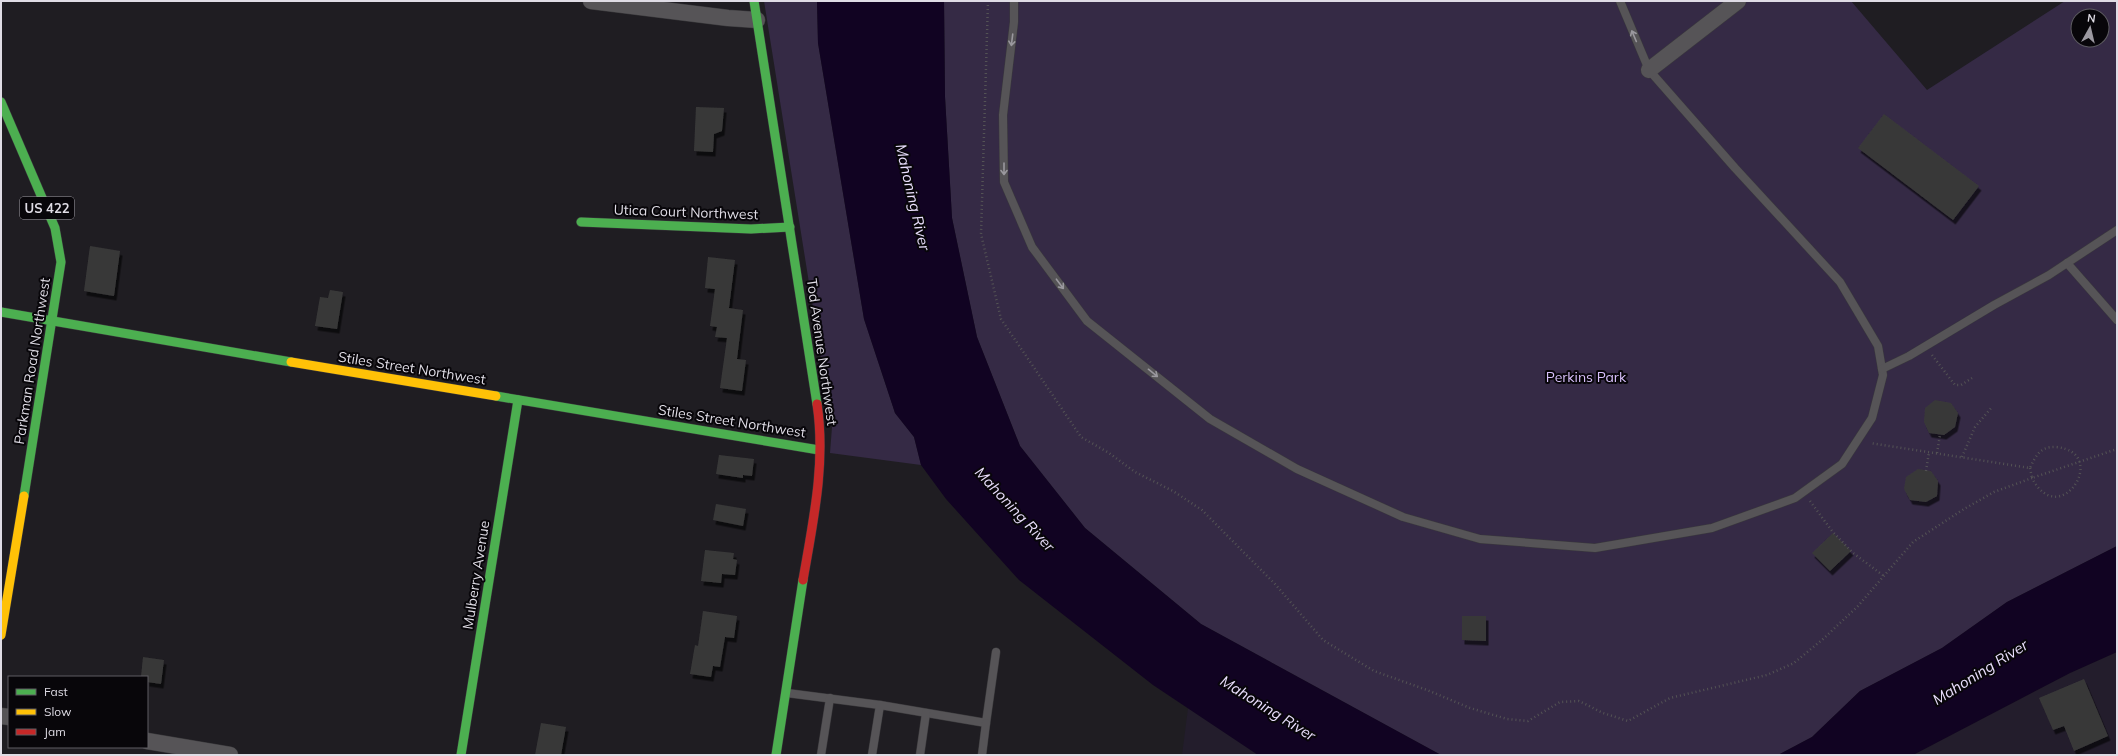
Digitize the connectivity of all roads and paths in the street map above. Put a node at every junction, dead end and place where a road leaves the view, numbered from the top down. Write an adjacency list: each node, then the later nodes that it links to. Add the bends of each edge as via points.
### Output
1 (591, 1): 7 (street)
2 (754, 1): 7 (street, Tod Avenue Northwest)
3 (988, 1): 34 (path, via 981,234 1001,319 1081,437 1135,472 1173,491 1202,510 1275,584 1323,640 1374,671 1470,708 1507,719 1528,721 1560,702 1579,700 1628,721 1670,698 1767,675 1794,663 1858,606)
4 (1014, 1): 23 (lane, one-way to 23, via 1014,22 1003,115 1004,182 1032,247 1087,321 1210,419 1297,469 1403,517 1480,539 1595,548 1712,528 1795,498 1842,464)
5 (1620, 1): 8 (lane, one-way to 5)
6 (1738, 1): 8 (street)
7 (757, 20): 11 (street, Tod Avenue Northwest)
8 (1649, 70): 18 (lane, via 1840,282 1878,346)
9 (1, 102): 16 (street, Parkman Road Northwest / US 422, via 55,228 60,248 61,262)
10 (581, 222): 11 (street, Utica Court Northwest, via 751,229)
11 (790, 227): 25 (street, Tod Avenue Northwest, via 819,420)
12 (2117, 230): 13 (lane)
13 (2067, 263): 15 (lane); 17 (lane)
14 (1, 312): 16 (street, Stiles Street Northwest)
15 (2117, 320)
16 (53, 322): 20 (street, Stiles Street Northwest); 35 (street, Parkman Road Northwest / US 422)
17 (1925, 346): 18 (lane); 19 (path, via 1955,385 1961,385)
18 (1882, 369): 23 (lane, via 1883,375 1872,418)
19 (1972, 378)
20 (518, 400): 25 (street, Stiles Street Northwest); 44 (street, Mulberry Avenue)
21 (1992, 407): 28 (path, via 1975,427)
22 (1940, 435): 27 (path)
23 (1859, 441): 26 (path)
24 (2117, 449): 29 (path)
25 (819, 450): 37 (street, Tod Avenue Northwest, via 819,481)
26 (1929, 452): 27 (path); 31 (path)
27 (1937, 453): 28 (path)
28 (1962, 457): 30 (path)
29 (2079, 463): 30 (path, via 2071,452 2048,446 2036,455); 32 (path); 32 (path, via 2081,477 2074,489 2062,497 2046,495)
30 (2030, 468): 32 (path)
31 (1926, 470)
32 (2032, 478): 34 (path, via 1994,492 1913,542)
33 (1807, 497): 34 (path, via 1832,531 1853,553)
34 (1884, 576)
35 (1, 635)
36 (996, 652): 41 (lane)
37 (785, 693): 38 (lane); 45 (street, Tod Avenue Northwest)
38 (830, 698): 39 (lane); 46 (lane)
39 (880, 706): 40 (lane); 47 (lane)
40 (926, 713): 41 (lane); 48 (lane)
41 (986, 723): 49 (lane)
42 (150, 746): 43 (street)
43 (230, 755)
44 (461, 755)
45 (776, 755)
46 (821, 755)
47 (872, 755)
48 (920, 755)
49 (982, 755)

